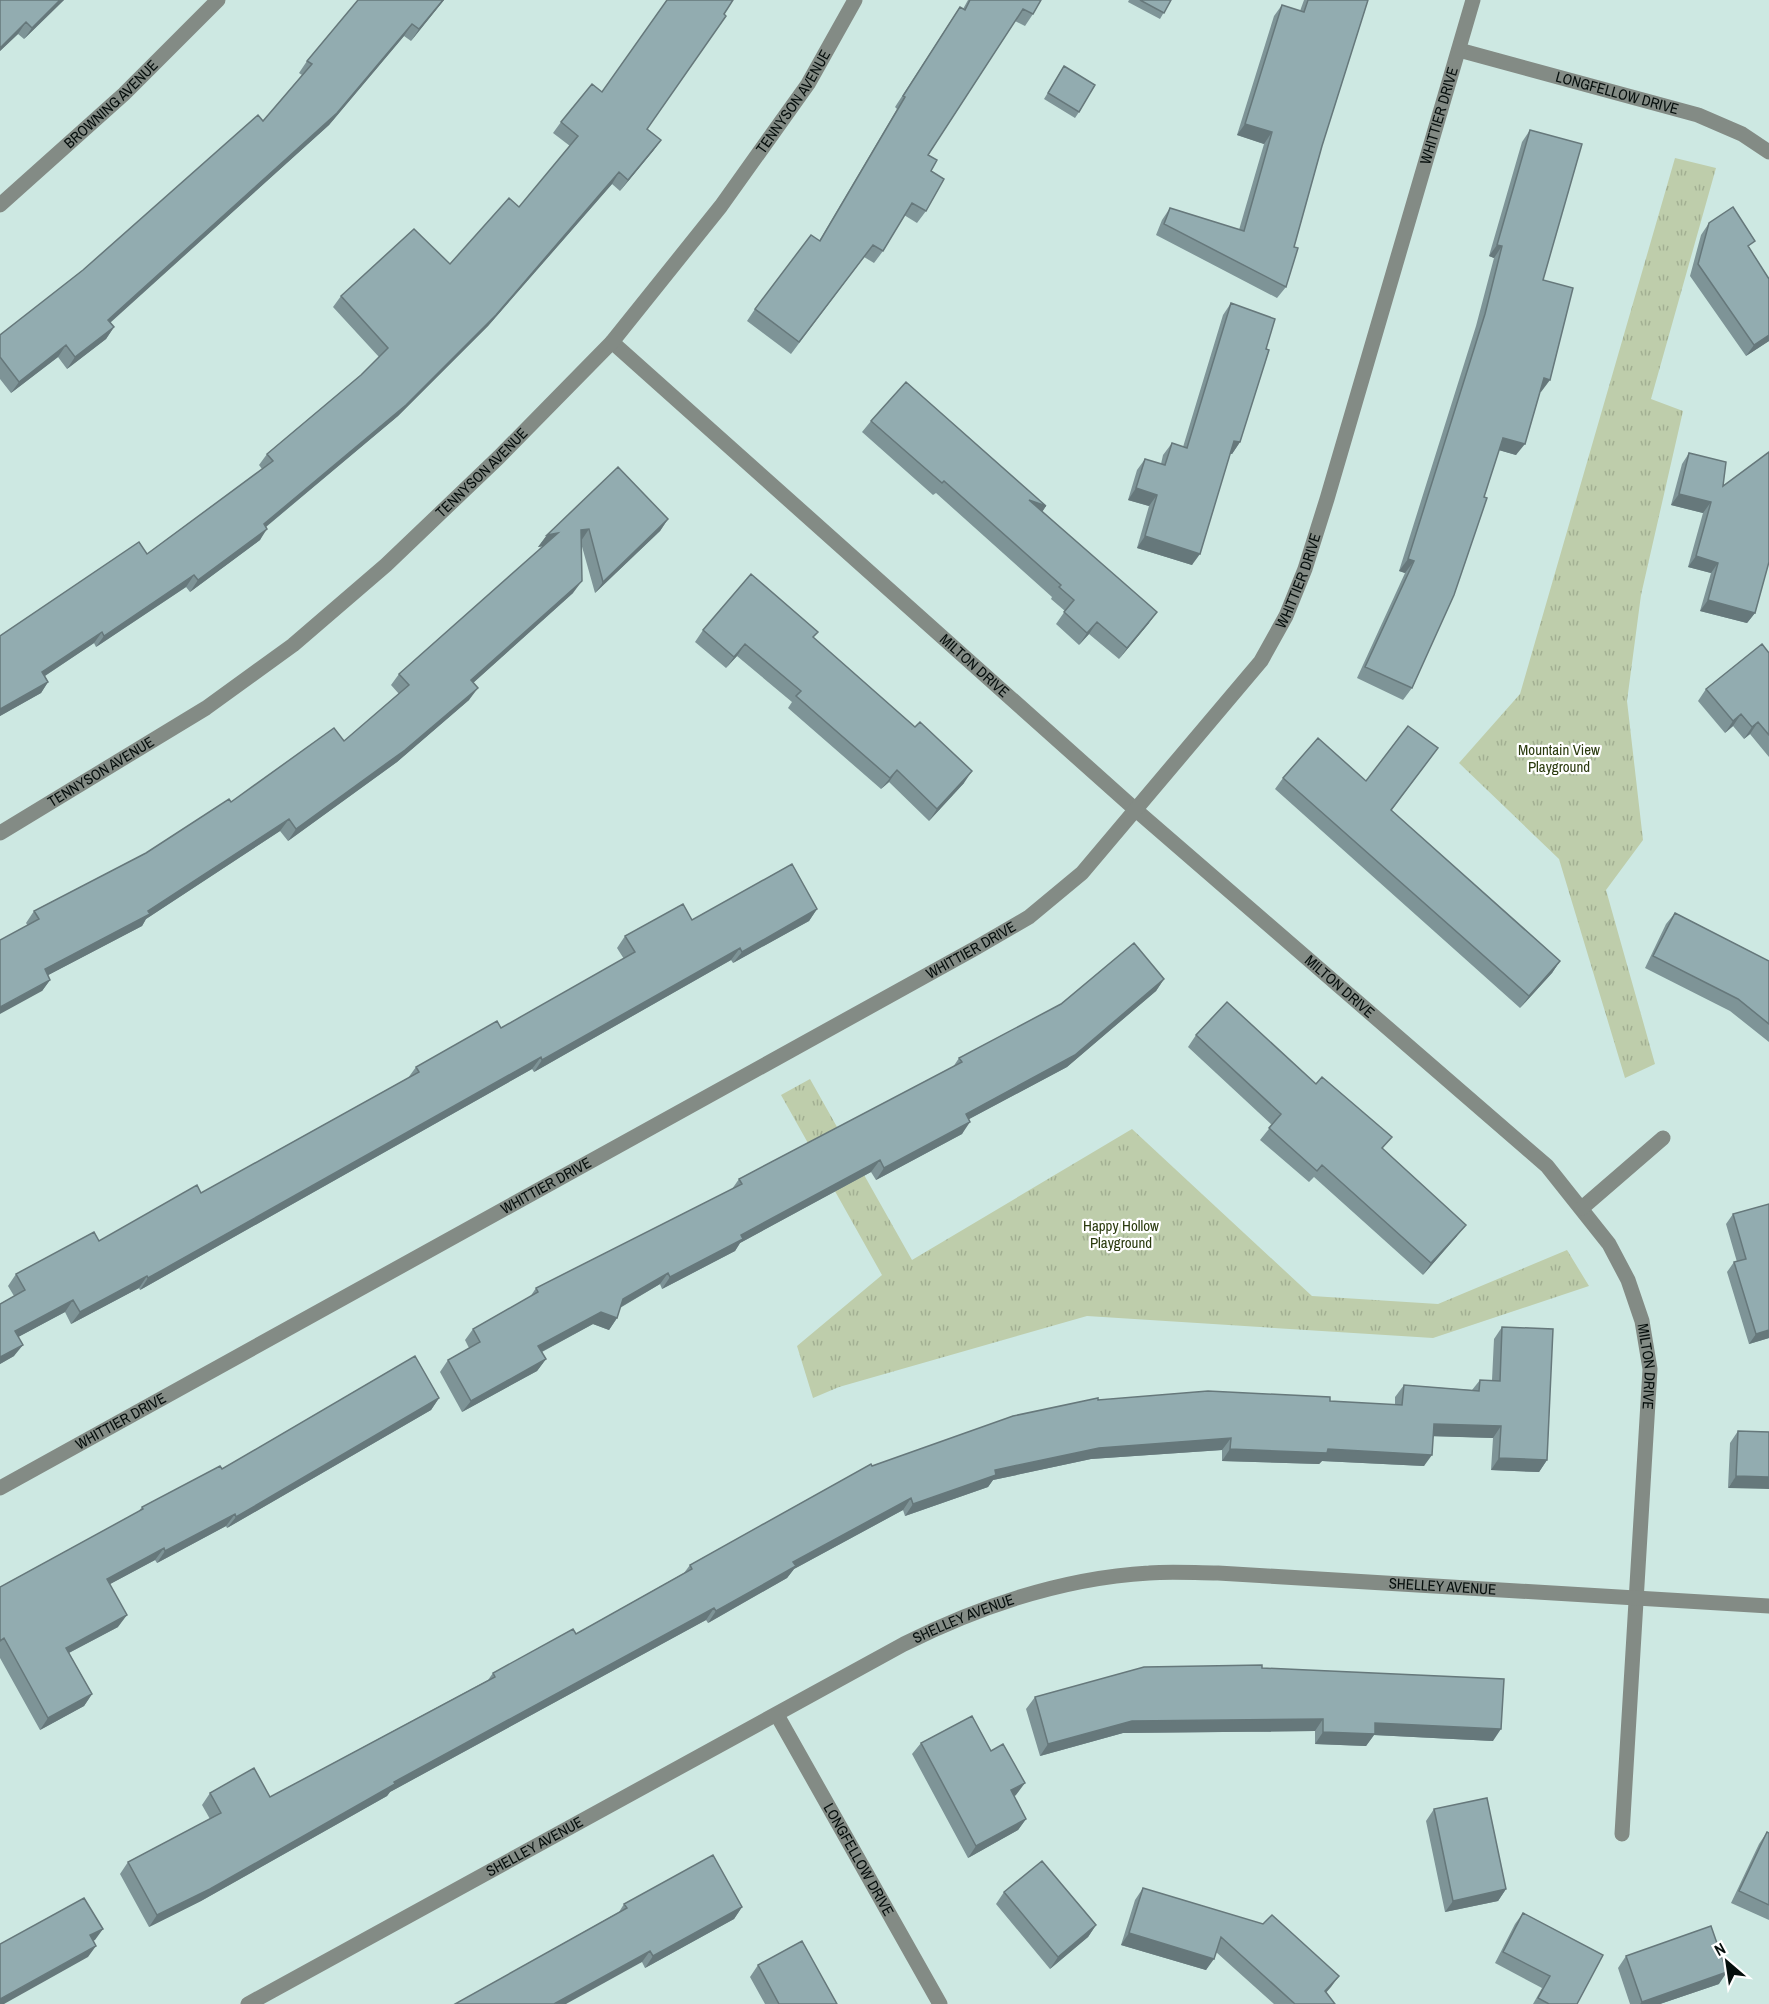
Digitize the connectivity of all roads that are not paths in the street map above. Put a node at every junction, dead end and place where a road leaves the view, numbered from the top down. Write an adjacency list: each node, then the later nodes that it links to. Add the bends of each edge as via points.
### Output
1 (218, 0): 6 (street, BROWNING AVENUE, via 124,94)
2 (855, 0): 7 (street, TENNYSON AVENUE, via 808,84 735,187)
3 (1473, 0): 4 (street, WHITTIER DRIVE)
4 (1459, 50): 5 (street, LONGFELLOW DRIVE, via 1698,115 1742,134); 8 (street, WHITTIER DRIVE, via 1305,569 1286,616 1262,661)
5 (1769, 152)
6 (0, 205)
7 (612, 342): 8 (street, MILTON DRIVE); 9 (street, TENNYSON AVENUE, via 394,557 293,645 206,708)
8 (1137, 811): 11 (street, MILTON DRIVE, via 1511,1134 1546,1166); 12 (street, WHITTIER DRIVE, via 1082,873 1029,917)
9 (0, 833)
10 (1663, 1138): 11 (street)
11 (1582, 1208): 13 (street, MILTON DRIVE, via 1629,1280 1642,1321 1650,1370)
12 (0, 1488)
13 (1635, 1597): 14 (street, SHELLEY AVENUE); 15 (street, SHELLEY AVENUE, via 1218,1573 1148,1573 1076,1583 1005,1601 950,1621); 16 (street, MILTON DRIVE)
14 (1769, 1606)
15 (777, 1715): 17 (street, SHELLEY AVENUE); 18 (street, LONGFELLOW DRIVE)
16 (1622, 1834)
17 (248, 2004)
18 (940, 2004)

